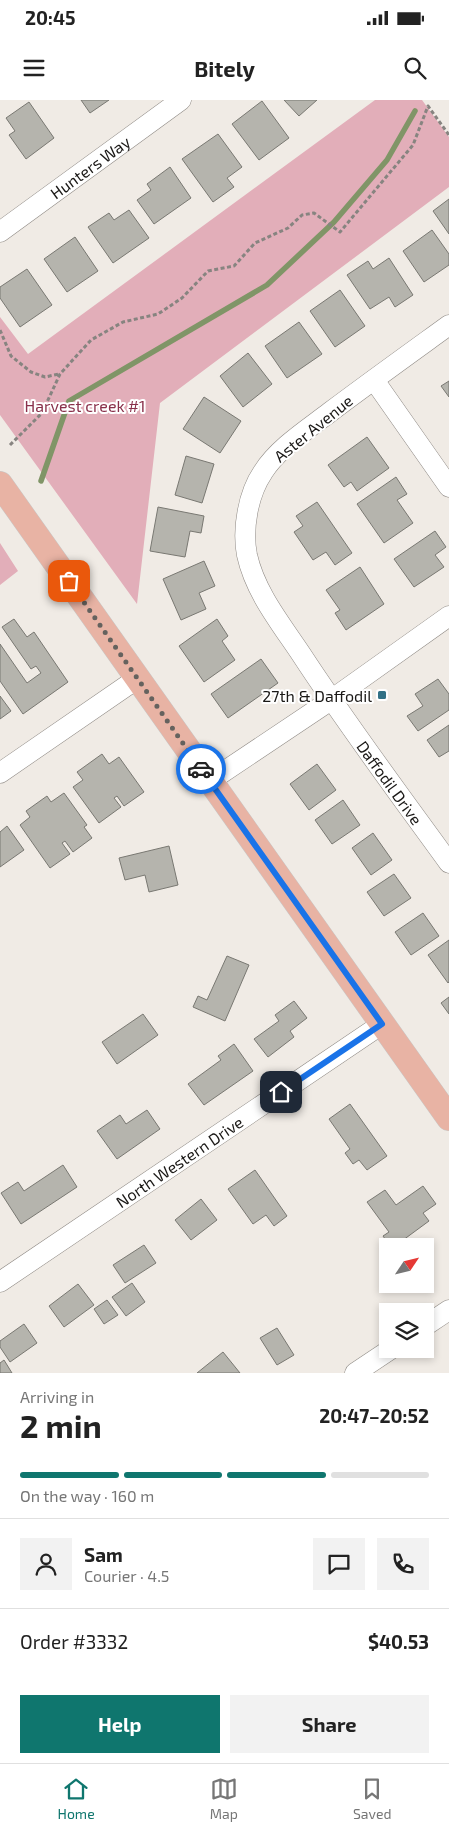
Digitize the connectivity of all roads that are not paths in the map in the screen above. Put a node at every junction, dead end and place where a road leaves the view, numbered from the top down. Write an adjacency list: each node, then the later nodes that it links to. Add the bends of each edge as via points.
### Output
1 (181, 100): 2 (street, Hunters Way)
2 (3, 224)
3 (449, 325): 4 (street, Aster Avenue)
4 (374, 380): 6 (street); 9 (street, Aster Avenue, via 297,437 270,462 256,484 248,513 246,542 258,584)
5 (0, 484): 8 (main road)
6 (449, 487)
7 (449, 616): 9 (street)
8 (138, 678): 10 (street); 11 (main road)
9 (331, 700): 11 (street); 12 (street, Daffodil Drive)
10 (0, 773)
11 (210, 781): 13 (main road)
12 (449, 864)
13 (382, 1024): 14 (main road); 15 (street, North Western Drive)
14 (449, 1118)
15 (0, 1282)
16 (449, 1310): 17 (street)
17 (434, 1320)
18 (379, 1357): 19 (street)
19 (355, 1373)

